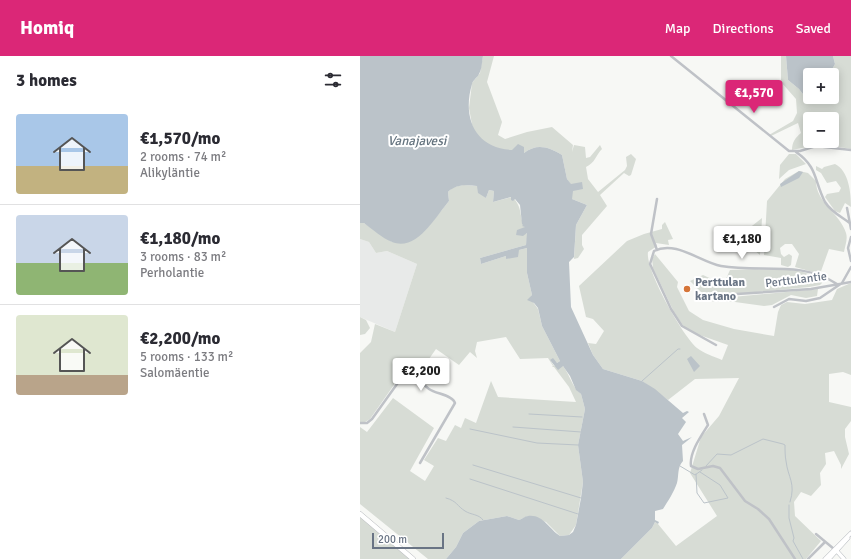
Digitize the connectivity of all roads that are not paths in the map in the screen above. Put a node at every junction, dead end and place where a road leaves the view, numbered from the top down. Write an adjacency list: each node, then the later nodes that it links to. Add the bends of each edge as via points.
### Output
1 (671, 56): 4 (street, via 786,150)
2 (804, 150): 3 (street, via 816,146); 4 (street); 5 (street)
3 (851, 150)
4 (796, 152): 5 (street)
5 (805, 158): 8 (street, via 814,170 828,206)
6 (657, 199): 11 (street, via 651,234)
7 (847, 208): 8 (street)
8 (850, 223): 9 (street)
9 (851, 229)
10 (851, 237): 12 (street, via 848,248)
11 (657, 250): 16 (street, via 685,252 720,266 802,270); 19 (street, via 652,254 650,261 652,268 678,322 689,331)
12 (851, 261)
13 (851, 267): 15 (street)
14 (851, 282): 15 (street, Perttulantie)
15 (842, 283): 16 (street, Perttulantie); 18 (street, Perttulantie, via 813,301 789,298)
16 (837, 284): 17 (street, Perttulantie)
17 (704, 299)
18 (774, 307)
19 (716, 344)
20 (704, 414): 29 (street, via 708,425 695,450 691,466 698,470 713,466 720,468 745,501 769,519)
21 (360, 423): 22 (street, via 367,423 372,419 407,373 418,377 429,389 452,398 455,404)
22 (420, 463)
23 (360, 514): 28 (highway)
24 (816, 534): 26 (street)
25 (851, 534): 27 (main road)
26 (826, 543): 27 (street); 30 (street)
27 (834, 551): 31 (main road); 32 (main road); 33 (main road)
28 (413, 559)
29 (795, 559)
30 (808, 559)
31 (825, 559)
32 (829, 559)
33 (844, 559)

